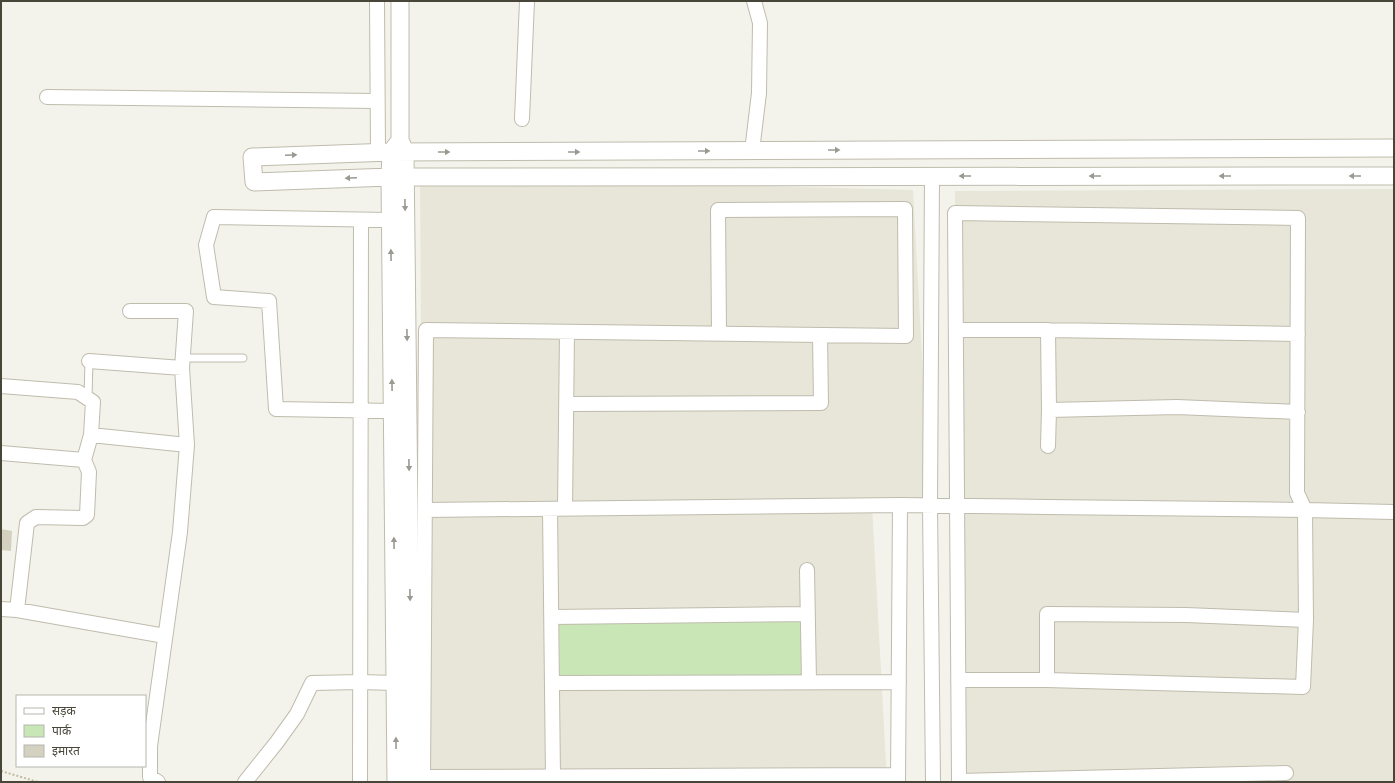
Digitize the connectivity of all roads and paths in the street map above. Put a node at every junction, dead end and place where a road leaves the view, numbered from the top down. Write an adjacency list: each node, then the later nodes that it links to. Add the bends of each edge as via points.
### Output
1 (377, 1): 6 (street)
2 (400, 1): 9 (street)
3 (527, 1): 7 (street)
4 (754, 1): 10 (street, via 760,23 759,93)
5 (47, 97): 6 (street)
6 (377, 101): 9 (street)
7 (522, 119)
8 (1394, 148): 10 (street, one-way to 8)
9 (394, 149): 10 (street, one-way to 10); 13 (street); 13 (street, one-way to 9, via 254,182 252,157)
10 (752, 151)
11 (932, 176): 12 (street, one-way to 11); 13 (street); 39 (street)
12 (1394, 176)
13 (397, 177): 15 (street); 69 (street, one-way to 69)
14 (361, 220): 15 (street); 29 (street); 29 (street, via 214,217 206,245 214,297 269,301 276,409)
15 (390, 220): 31 (street, one-way to 15)
16 (130, 311): 25 (street, via 186,311)
17 (956, 330): 18 (street); 21 (street, via 955,213 1298,218); 40 (street)
18 (1048, 330): 21 (street); 30 (street)
19 (567, 332): 20 (street); 28 (street); 43 (street, via 426,330)
20 (719, 334): 22 (street); 22 (street, via 718,210 905,209 906,336)
21 (1298, 334): 32 (street)
22 (820, 335): 28 (street, via 821,403)
23 (243, 358): 25 (lane)
24 (89, 361): 25 (street); 27 (lane)
25 (182, 363): 34 (street)
26 (1, 386): 27 (street, via 78,392)
27 (88, 398): 33 (street, via 93,402)
28 (566, 404): 41 (street)
29 (361, 410): 31 (street); 55 (street)
30 (1050, 410): 32 (street, via 1177,407); 35 (street)
31 (392, 411): 58 (street, one-way to 31)
32 (1298, 412): 44 (street, via 1297,493)
33 (91, 435): 34 (street); 37 (street)
34 (186, 446): 52 (street, via 180,532)
35 (1048, 446)
36 (1, 453): 37 (street)
37 (84, 460): 48 (street, via 90,472 87,515 83,518 36,517 28,523)
38 (900, 505): 39 (street); 41 (street); 57 (street)
39 (930, 505): 40 (street); 77 (street)
40 (957, 506): 44 (street); 53 (street)
41 (565, 508): 42 (street)
42 (550, 509): 43 (street); 50 (street)
43 (425, 510): 69 (street)
44 (1305, 510): 45 (street); 51 (street)
45 (1394, 512)
46 (808, 570): 49 (street)
47 (1, 609): 48 (street)
48 (17, 610): 52 (street)
49 (808, 614): 50 (street); 56 (street)
50 (552, 617): 59 (street)
51 (1306, 620): 54 (street, via 1303,687); 54 (street, via 1186,615 1047,614)
52 (165, 636): 73 (street, via 150,746 150,777)
53 (958, 680): 54 (street); 71 (street)
54 (1047, 680)
55 (360, 682): 58 (street); 74 (street, via 312,683 293,719); 75 (street)
56 (809, 682): 57 (street); 59 (street)
57 (899, 682): 63 (street)
58 (395, 683): 76 (street, one-way to 58)
59 (552, 683): 61 (street)
60 (1, 771): 72 (path)
61 (553, 776): 64 (street); 65 (street)
62 (1277, 776): 68 (street)
63 (898, 778): 67 (street)
64 (521, 779): 69 (street)
65 (595, 779): 66 (street)
66 (685, 779): 67 (street)
67 (808, 779)
68 (1172, 779): 70 (street)
69 (420, 780)
70 (1049, 780): 71 (street)
71 (959, 781)
72 (38, 782)
73 (158, 782)
74 (245, 782)
75 (360, 782)
76 (396, 782)
77 (933, 782)

